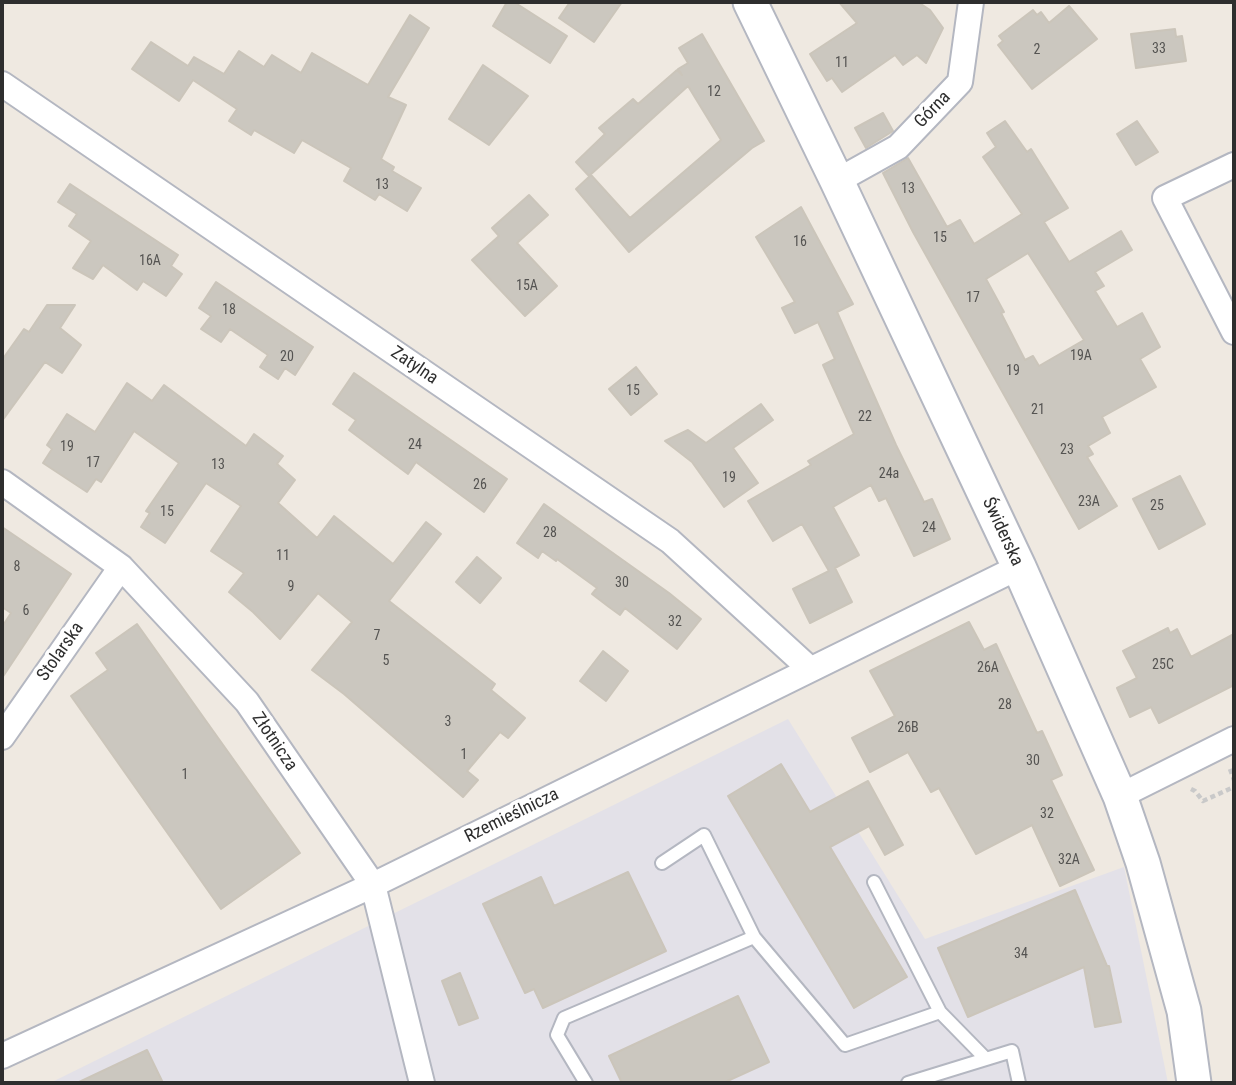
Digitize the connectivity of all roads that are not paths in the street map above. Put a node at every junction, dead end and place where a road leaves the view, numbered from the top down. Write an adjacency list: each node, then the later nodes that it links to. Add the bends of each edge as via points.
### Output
1 (750, 2): 5 (street, Świderska)
2 (971, 2): 5 (street, Górna, via 960,82 898,147)
3 (2, 84): 10 (street, Zatylna, via 670,541)
4 (1234, 165): 6 (street, via 1165,198)
5 (837, 181): 9 (street, Świderska)
6 (1234, 332)
7 (2, 482): 8 (street, Złotnicza)
8 (121, 567): 11 (street, Stolarska); 16 (street, Złotnicza, via 247,702)
9 (1019, 567): 10 (street, Rzemieślnicza); 13 (street, Świderska)
10 (810, 669): 16 (street, Rzemieślnicza)
11 (2, 737)
12 (1234, 739): 13 (street)
13 (1119, 796): 25 (street, Świderska, via 1143,863 1184,1011)
14 (662, 863): 17 (lane, via 704,835)
15 (874, 882): 18 (lane)
16 (373, 885): 19 (street, Rzemieślnicza); 21 (street, Złotnicza)
17 (754, 937): 18 (lane, via 845,1045); 22 (lane, via 564,1018 557,1035)
18 (940, 1012): 20 (lane)
19 (2, 1056)
20 (986, 1059): 23 (lane); 24 (lane, via 1012,1051)
21 (422, 1083)
22 (586, 1083)
23 (908, 1083)
24 (1018, 1083)
25 (1194, 1083)

